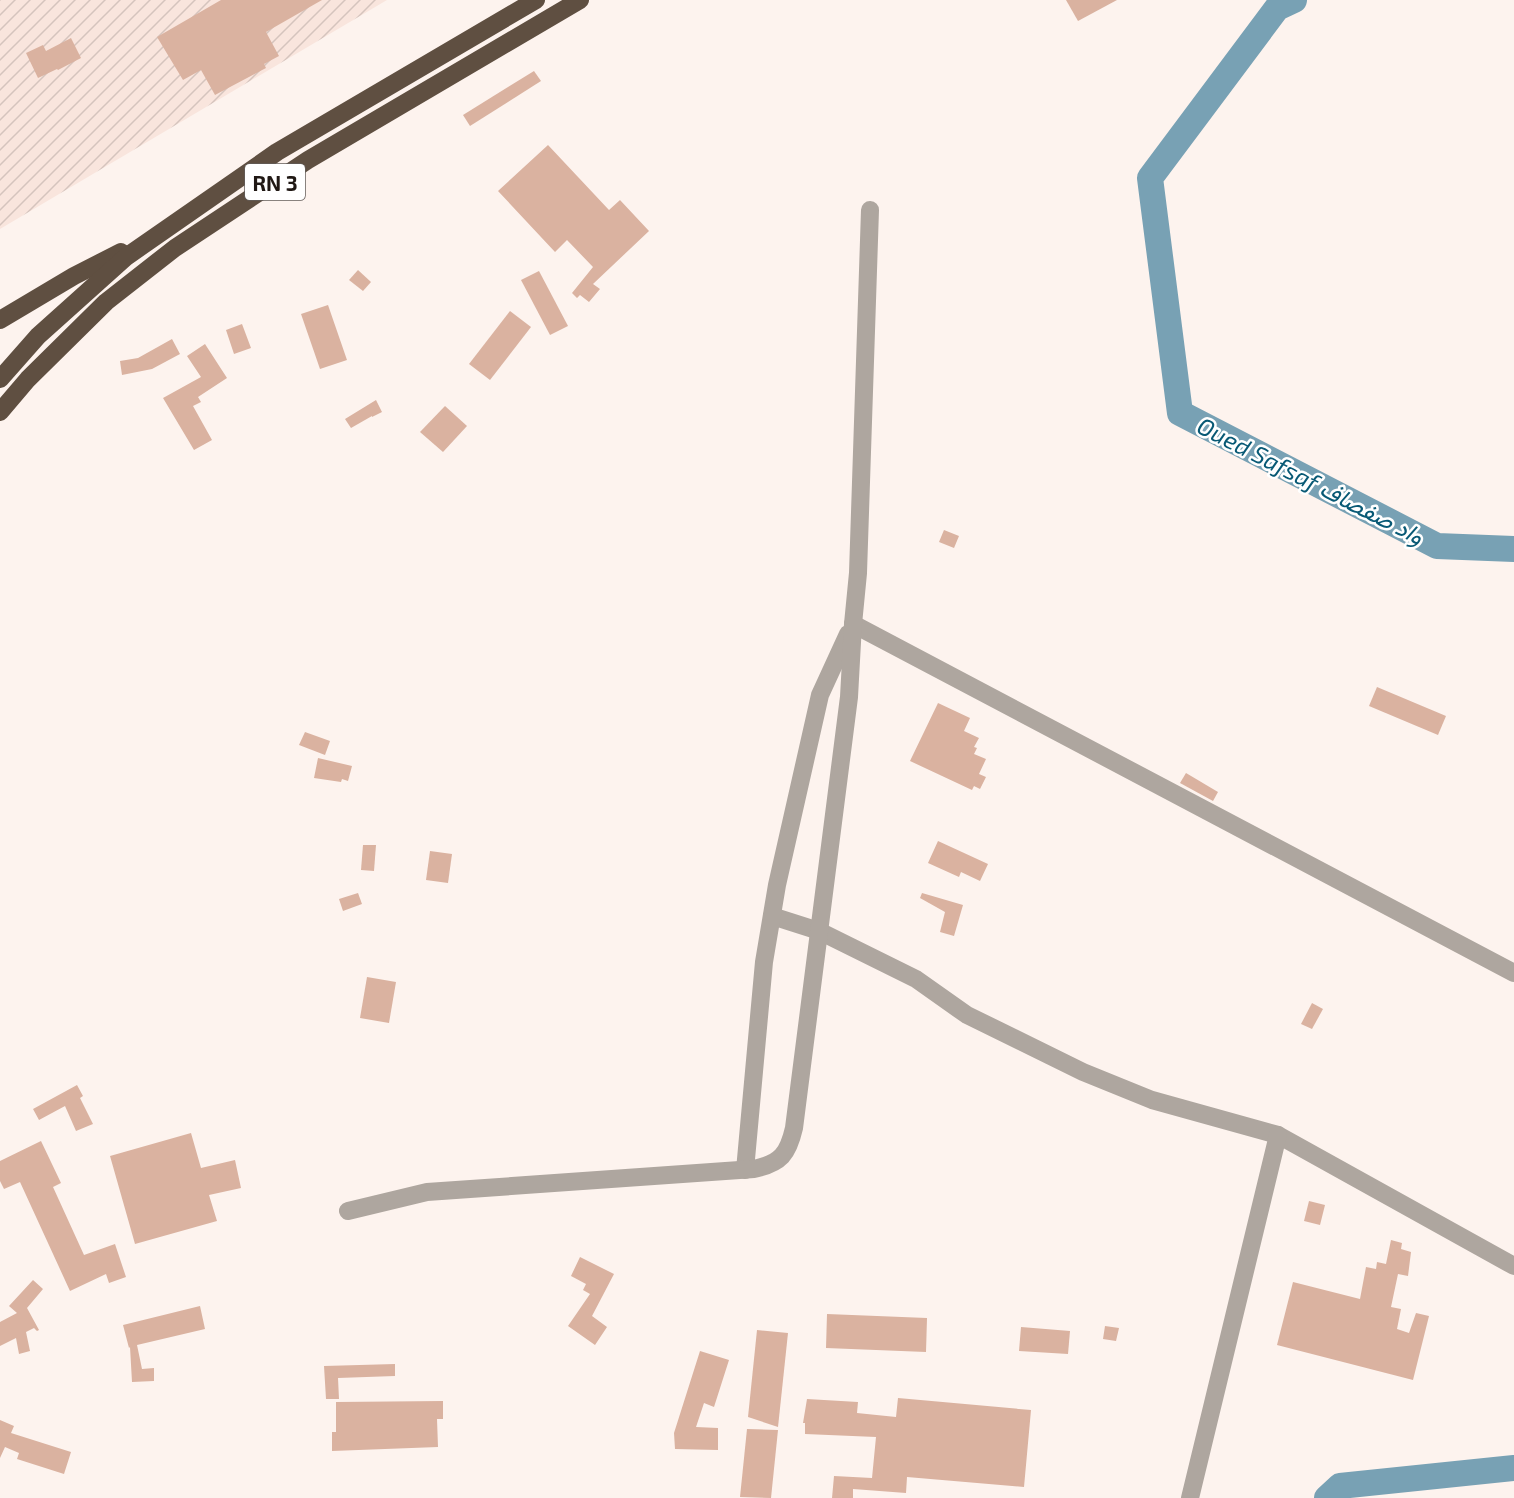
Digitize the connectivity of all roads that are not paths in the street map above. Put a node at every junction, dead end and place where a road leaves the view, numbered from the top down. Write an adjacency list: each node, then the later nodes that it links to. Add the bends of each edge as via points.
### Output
1 (536, 0): 4 (highway, RN 3, via 277,152)
2 (580, 0): 7 (highway, RN 3, via 308,160 175,248 106,302)
3 (870, 210): 8 (street)
4 (165, 230): 5 (highway, via 74,276); 6 (highway, RN 3, via 126,257 38,336)
5 (0, 320)
6 (0, 379)
7 (1, 410)
8 (853, 624): 9 (street, via 820,695); 10 (street, via 849,697); 11 (street)
9 (772, 916): 10 (street); 13 (street, via 764,962)
10 (819, 931): 12 (street, via 916,978 967,1015 1083,1072 1152,1100); 13 (street, via 789,1148 772,1165)
11 (1514, 973)
12 (1278, 1136): 15 (street); 16 (street)
13 (745, 1170): 14 (street, via 427,1192)
14 (348, 1211)
15 (1514, 1266)
16 (1190, 1498)

